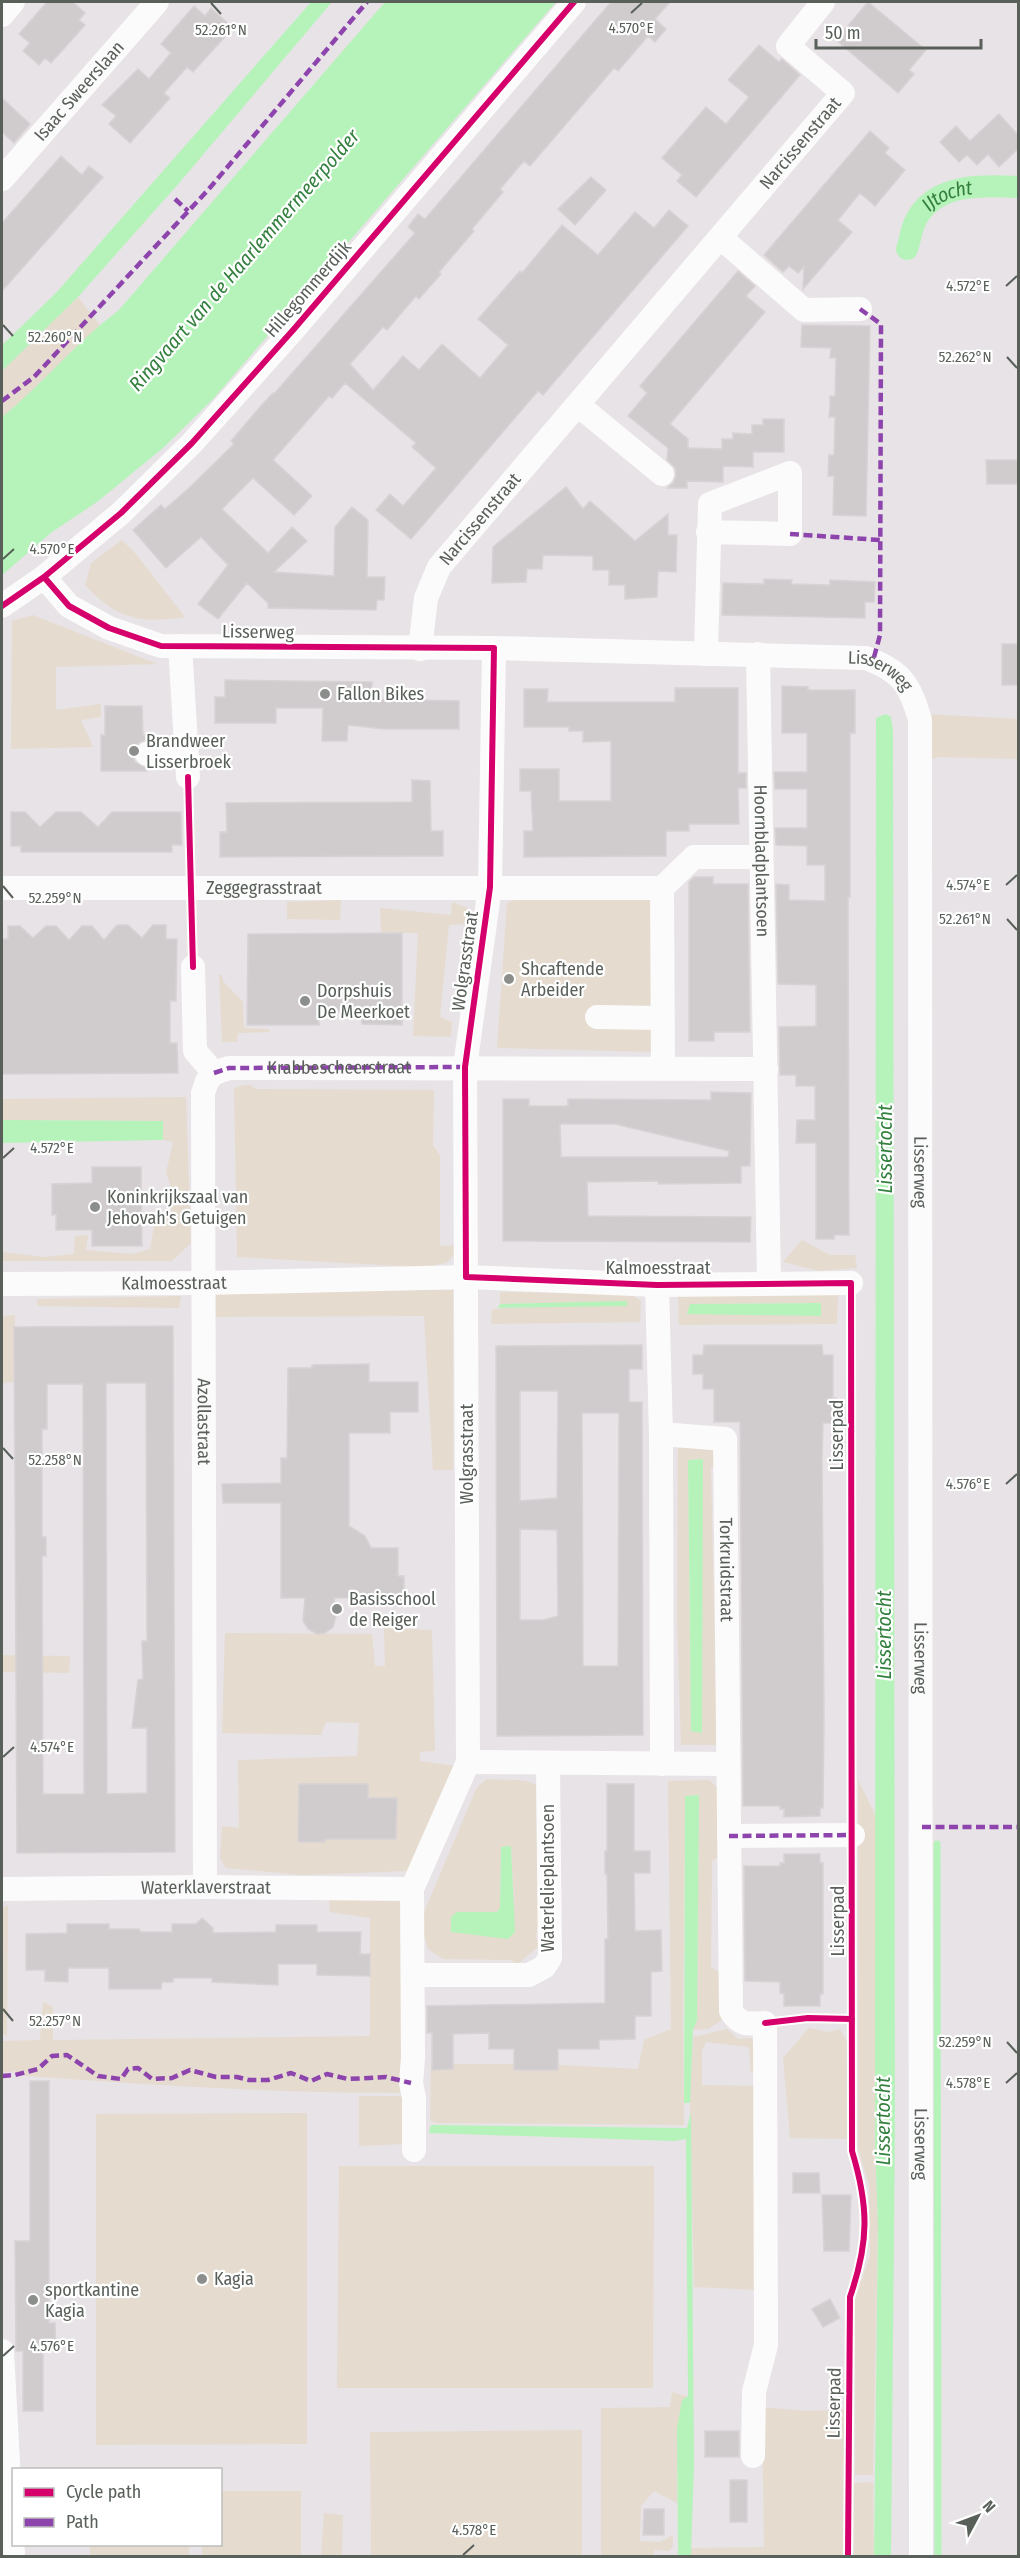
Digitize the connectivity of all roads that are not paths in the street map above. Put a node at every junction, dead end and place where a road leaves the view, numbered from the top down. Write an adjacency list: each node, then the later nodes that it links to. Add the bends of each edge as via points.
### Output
1 (13, 2): 5 (street)
2 (158, 2): 6 (street, Isaac Sweerslaan)
3 (574, 2): 12 (street, Hillegommerdijk, via 192,443 121,513)
4 (823, 2): 7 (street, Narcissenstraat, via 788,46 843,93)
5 (2, 15)
6 (2, 179)
7 (721, 238): 8 (street, via 804,310); 9 (street, Narcissenstraat)
8 (860, 309)
9 (578, 405): 10 (street); 16 (street, Narcissenstraat, via 439,567 426,598)
10 (662, 474)
11 (708, 532): 17 (street)
12 (44, 577): 13 (street, Hillegommerdijk); 14 (street, Lisserweg, via 69,606 109,628 161,646)
13 (2, 606)
14 (180, 646): 16 (street, Lisserweg); 19 (street, via 187,765)
15 (494, 648): 16 (street, Lisserweg); 17 (street, Lisserweg); 21 (street, Wolgrasstraat)
16 (420, 649)
17 (706, 654): 18 (street, Lisserweg)
18 (758, 654): 29 (street, Hoornbladplantsoen); 52 (street, Lisserweg, via 866,658 885,665 904,680 920,720)
19 (147, 754)
20 (748, 857): 23 (street, Hoornbladplantsoen, via 694,857)
21 (490, 887): 22 (street, Zeggegrasstraat); 23 (street); 27 (street, Wolgrasstraat)
22 (2, 888)
23 (662, 888): 26 (street, via 652,927)
24 (193, 967): 30 (street, via 195,1051)
25 (597, 1017): 26 (street)
26 (662, 1018): 28 (street)
27 (465, 1067): 28 (street); 30 (street, Krabbescheerstraat, via 229,1068); 31 (street, Wolgrasstraat)
28 (663, 1068): 29 (street)
29 (766, 1069): 32 (street, Hoornbladplantsoen)
30 (214, 1073): 34 (street, Azollastraat, via 203,1093)
31 (466, 1277): 34 (street, Kalmoesstraat); 36 (street, Kalmoesstraat); 38 (street, Wolgrasstraat)
32 (769, 1282): 33 (street, Kalmoesstraat); 36 (street, Kalmoesstraat)
33 (850, 1282)
34 (205, 1283): 35 (street, Kalmoesstraat); 44 (street, Azollastraat)
35 (2, 1284)
36 (657, 1285): 37 (street)
37 (661, 1434): 40 (street); 41 (street, Torkruidstraat, via 725,1439)
38 (468, 1762): 39 (street); 46 (street, Wolgrasstraat)
39 (548, 1763): 40 (street); 47 (street, Waterlelieplantsoen, via 550,1958 544,1967 529,1975)
40 (662, 1764): 41 (street)
41 (728, 1764): 43 (street, Torkruidstraat)
42 (853, 1835): 43 (street)
43 (729, 1836): 50 (street, Torkruidstraat, via 731,2011 746,2025 765,2023 766,2345 754,2392)
44 (205, 1887): 45 (street, Waterklaverstraat); 46 (street, Waterklaverstraat)
45 (2, 1889)
46 (412, 1890): 47 (street)
47 (412, 1975): 48 (street)
48 (414, 2150)
49 (2, 2351): 51 (street)
50 (753, 2456)
51 (12, 2537)
52 (921, 2556)

